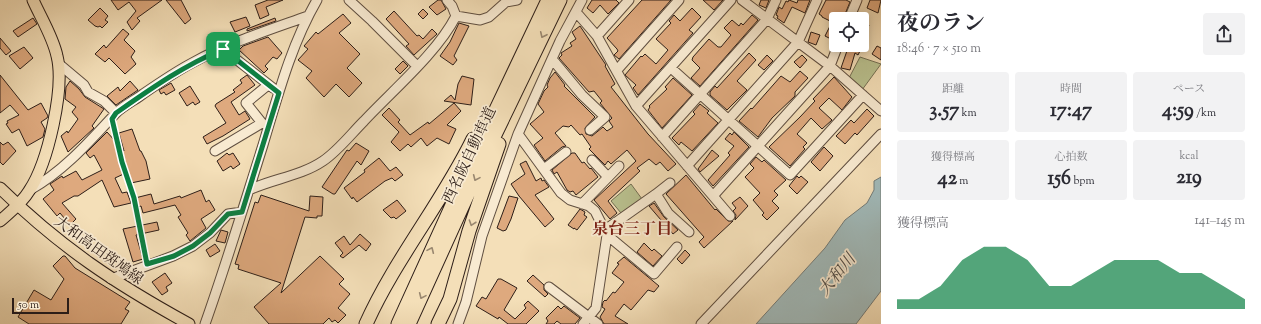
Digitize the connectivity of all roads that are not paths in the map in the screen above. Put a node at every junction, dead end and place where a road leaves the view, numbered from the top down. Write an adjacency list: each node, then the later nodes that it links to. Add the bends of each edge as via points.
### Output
1 (33, 0): 27 (main road, via 54,46)
2 (317, 0): 18 (street)
3 (447, 0): 19 (street)
4 (517, 0): 19 (street, via 506,2 489,17)
5 (548, 0): 25 (highway, 西名阪自動車道)
6 (560, 0): 25 (highway, 西名阪自動車道, one-way to 25)
7 (582, 0): 16 (street)
8 (629, 0): 21 (street)
9 (679, 0): 31 (street)
10 (731, 0): 30 (street)
11 (742, 0): 20 (street)
12 (776, 0): 20 (street)
13 (817, 0): 22 (street)
14 (857, 0): 17 (street)
15 (351, 1): 28 (street)
16 (576, 12): 21 (street); 26 (street)
17 (852, 12)
18 (308, 16): 23 (street); 33 (street)
19 (456, 16): 28 (street, via 448,31)
20 (767, 19): 22 (street); 34 (street)
21 (597, 36): 31 (street)
22 (798, 42): 29 (street); 39 (street)
23 (223, 49): 32 (street); 38 (street, via 192,62)
24 (835, 52): 29 (street)
25 (529, 53): 71 (highway, via 504,74 467,151 378,296); 72 (highway, 西名阪自動車道, one-way to 25); 73 (highway, 西名阪自動車道, one-way to 73); 74 (highway, one-way to 74, via 532,66 500,141 469,231 450,298)
26 (552, 59): 40 (street, via 582,95 605,117); 41 (street)
27 (59, 64): 38 (street, via 84,85 88,92 104,101); 54 (main road, via 52,129)
28 (417, 66): 55 (street, via 323,161 286,178 260,184)
29 (830, 66): 35 (street); 44 (street)
30 (671, 68): 34 (street); 36 (street)
31 (617, 70): 36 (street)
32 (268, 85): 33 (street); 45 (street, via 246,103 262,123)
33 (279, 93): 55 (street)
34 (700, 95): 39 (street); 43 (street)
35 (863, 95): 37 (street); 44 (street, via 790,175)
36 (636, 106): 43 (street)
37 (880, 108)
38 (114, 116): 54 (street, via 67,163)
39 (728, 120): 44 (street); 49 (street)
40 (590, 130)
41 (518, 134): 50 (street); 75 (street, via 482,236)
42 (881, 134): 77 (street)
43 (662, 137): 49 (street)
44 (758, 147): 57 (street)
45 (215, 151)
46 (566, 152): 50 (street)
47 (592, 160): 51 (street)
48 (619, 166): 51 (street)
49 (687, 166): 57 (street)
50 (544, 169): 58 (street, via 561,193 570,200)
51 (608, 177): 58 (street)
52 (670, 183): 56 (street)
53 (0, 188): 59 (main road, 大和高田斑鳩線)
54 (30, 190): 59 (main road)
55 (249, 190): 60 (street)
56 (656, 194): 63 (street, via 668,213); 64 (street)
57 (713, 196): 61 (street)
58 (582, 204): 64 (street, via 595,211)
59 (18, 205): 62 (main road); 66 (main road, 大和高田斑鳩線, via 60,243)
60 (242, 212): 66 (street, via 228,214 210,233 174,256); 70 (street)
61 (730, 216)
62 (0, 221)
63 (689, 232)
64 (606, 233): 65 (street, via 654,274); 68 (street, via 596,308)
65 (677, 247)
66 (111, 279): 69 (main road, 大和高田斑鳩線)
67 (549, 287): 68 (street)
68 (586, 320): 76 (street)
69 (189, 324)
70 (205, 324)
71 (366, 324)
72 (398, 324)
73 (410, 324)
74 (438, 324)
75 (458, 324)
76 (598, 324)
77 (702, 324)

